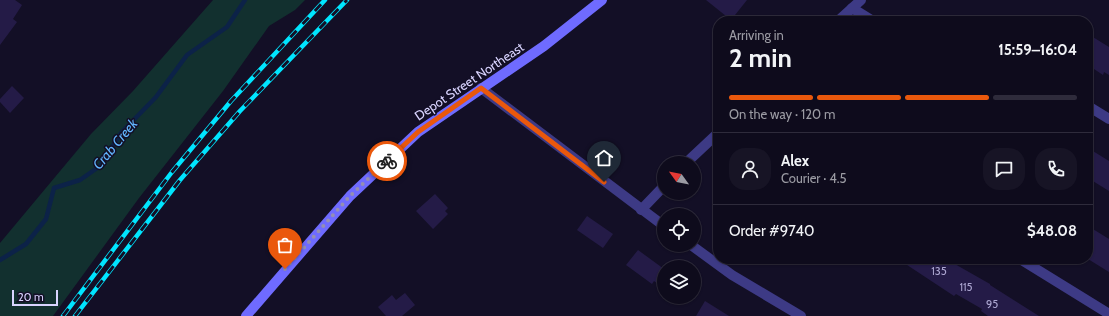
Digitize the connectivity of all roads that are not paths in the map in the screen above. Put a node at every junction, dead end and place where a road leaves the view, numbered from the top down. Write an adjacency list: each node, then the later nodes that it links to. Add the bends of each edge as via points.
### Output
1 (602, 0): 6 (main road, Depot Street Northeast, via 544,46)
2 (861, 0): 3 (street)
3 (852, 8): 4 (street); 5 (street)
4 (843, 16)
5 (865, 16)
6 (481, 88): 12 (street); 19 (main road, Depot Street Northeast, via 418,132 350,196)
7 (1093, 109): 8 (street)
8 (1109, 119)
9 (713, 138): 10 (street)
10 (693, 156)
11 (657, 193): 12 (street)
12 (641, 210): 13 (street)
13 (657, 221)
14 (701, 252): 15 (street)
15 (713, 261)
16 (717, 264): 20 (street)
17 (1028, 264): 18 (street)
18 (1109, 314)
19 (246, 316)
20 (801, 316)

